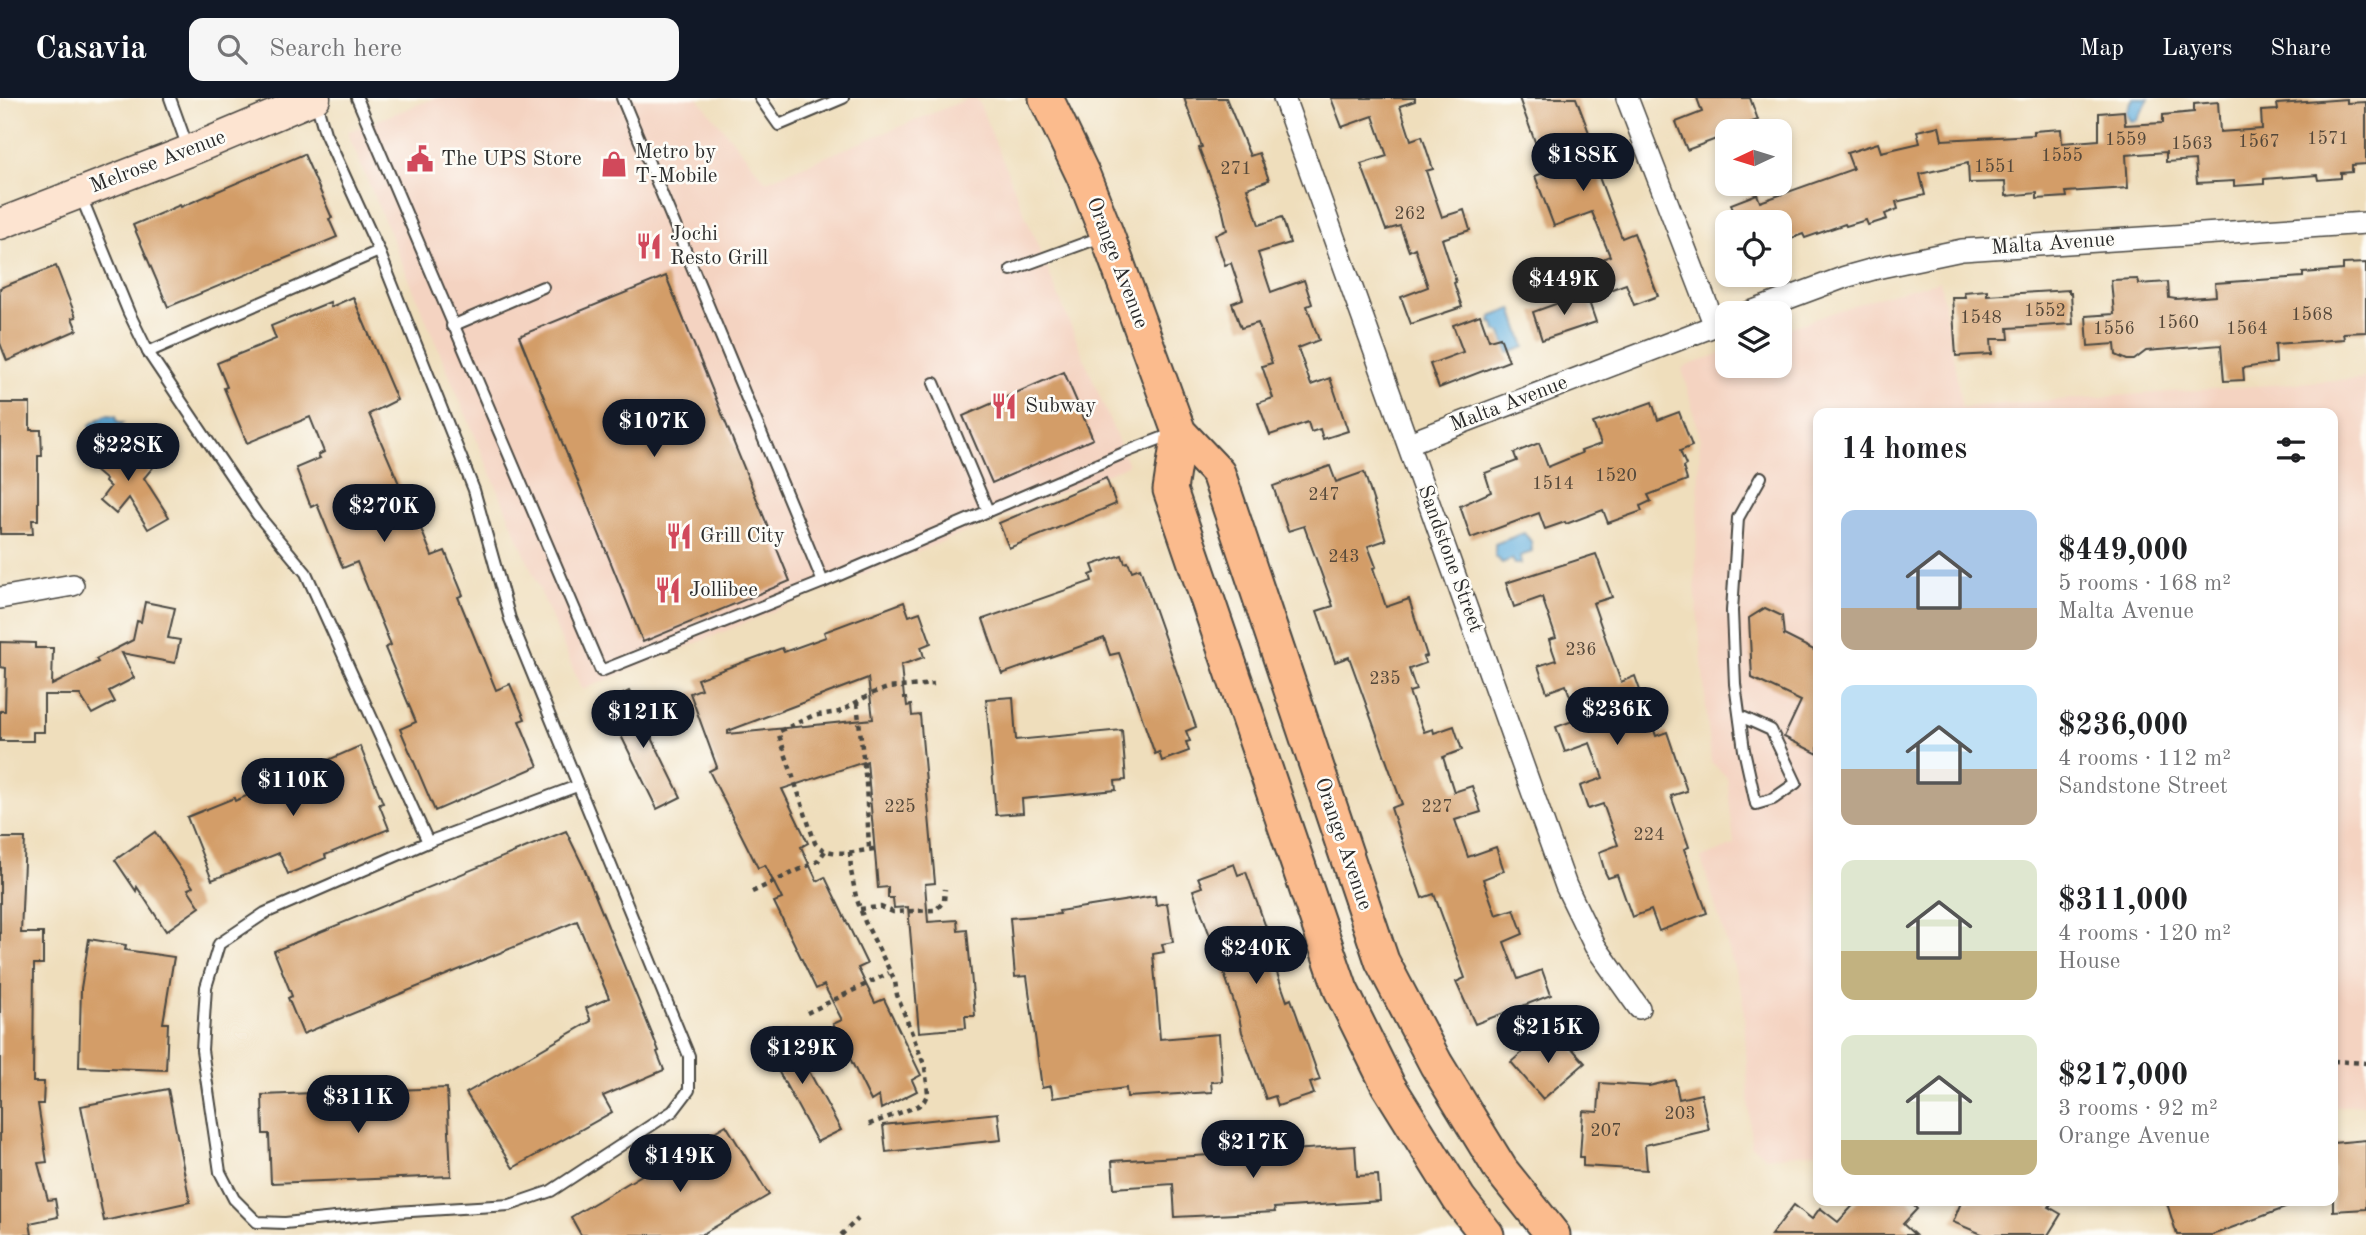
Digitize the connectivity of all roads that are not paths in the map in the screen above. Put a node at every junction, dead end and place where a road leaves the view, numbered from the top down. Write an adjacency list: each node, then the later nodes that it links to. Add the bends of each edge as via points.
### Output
1 (170, 98): 10 (lane)
2 (315, 98): 10 (street, Melrose Avenue); 15 (lane, via 325,133)
3 (357, 98): 21 (lane)
4 (622, 98): 28 (lane)
5 (760, 98): 6 (lane, via 779,125)
6 (842, 98)
7 (1046, 98): 14 (main road, Orange Avenue)
8 (1284, 98): 25 (street, Sandstone Street)
9 (1627, 98): 19 (street)
10 (189, 150): 11 (street, Melrose Avenue)
11 (79, 192): 13 (street, Melrose Avenue); 22 (lane)
12 (2366, 223): 18 (street, Malta Avenue, via 1962,250 1845,277)
13 (0, 224)
14 (1107, 235): 16 (lane); 24 (main road, Orange Avenue)
15 (379, 251): 22 (lane); 34 (lane, via 474,490 510,619)
16 (1011, 270)
17 (543, 287): 21 (lane)
18 (1780, 301)
19 (1715, 309)
20 (1715, 325): 25 (street, Malta Avenue)
21 (452, 326): 28 (lane, via 601,671)
22 (148, 352): 35 (lane, via 257,514 306,573)
23 (934, 383): 27 (lane)
24 (1179, 432): 27 (lane); 32 (main road, Orange Avenue, via 1218,473); 33 (main road, Orange Avenue, via 1170,490)
25 (1409, 443): 36 (street, Sandstone Street, via 1566,886 1595,946)
26 (1761, 477): 31 (lane, via 1738,518 1732,611)
27 (988, 512): 28 (lane)
28 (823, 582)
29 (73, 585): 30 (street)
30 (0, 598)
31 (1740, 716): 31 (lane, via 1744,750 1756,804 1796,783 1771,730)
32 (1311, 749): 33 (main road); 38 (main road, Orange Avenue, via 1382,961 1436,1065 1494,1158)
33 (1264, 766): 37 (main road, Orange Avenue, via 1341,990 1388,1085 1459,1199)
34 (577, 786): 35 (lane); 35 (lane, via 689,1056 689,1090 673,1111 551,1191 510,1205 257,1222 234,1199 220,1172 202,1049 206,987 219,944 265,913)
35 (428, 842)
36 (1639, 1008)
37 (1487, 1235)
38 (1553, 1235)

